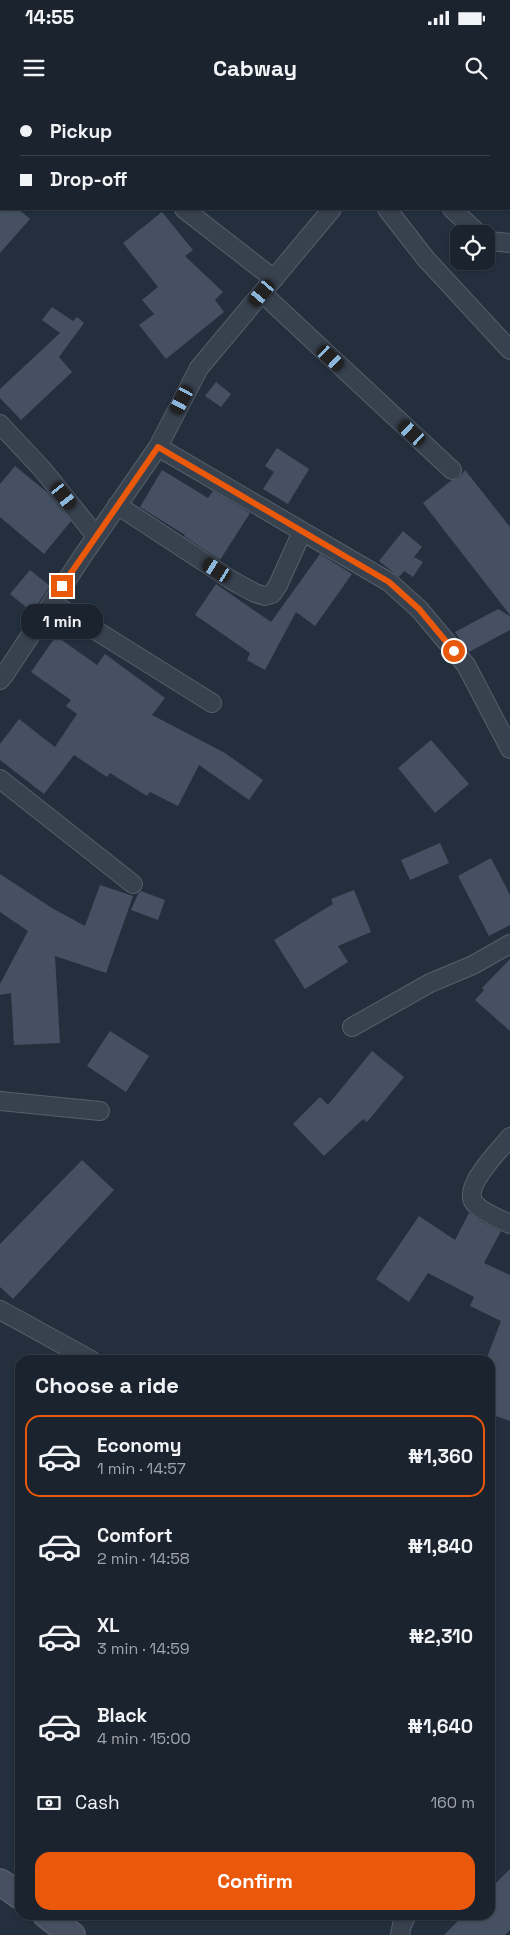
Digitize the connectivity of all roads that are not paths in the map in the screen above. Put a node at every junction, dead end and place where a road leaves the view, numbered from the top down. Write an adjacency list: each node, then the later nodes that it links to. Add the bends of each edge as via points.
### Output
1 (185, 210): 8 (street)
2 (331, 210): 8 (street)
3 (388, 210): 10 (street, via 426,259)
4 (453, 210): 5 (street)
5 (469, 225)
6 (495, 240): 7 (street)
7 (510, 243)
8 (274, 279): 9 (street)
9 (262, 293): 12 (street, via 199,368); 13 (street)
10 (510, 350)
11 (0, 424): 16 (street, via 43,470)
12 (158, 447): 14 (street); 15 (street)
13 (452, 470)
14 (117, 505): 15 (street, via 233,580 265,596 272,594 278,585); 16 (street)
15 (302, 532): 20 (street, via 389,582 419,609 466,665)
16 (96, 536): 17 (street)
17 (52, 603): 18 (street); 19 (street)
18 (0, 680)
19 (212, 703)
20 (510, 749)
21 (0, 779): 22 (street)
22 (133, 884)
23 (510, 944): 24 (street, via 473,965 430,983)
24 (352, 1027)
25 (0, 1101): 26 (street)
26 (100, 1111)
27 (510, 1137): 28 (street, via 486,1165 471,1197 476,1205)
28 (510, 1224)
29 (0, 1310): 30 (street)
30 (82, 1355)
31 (0, 1882): 32 (street)
32 (15, 1892)
33 (54, 1920): 35 (street)
34 (404, 1920): 36 (street)
35 (72, 1935)
36 (400, 1935)

